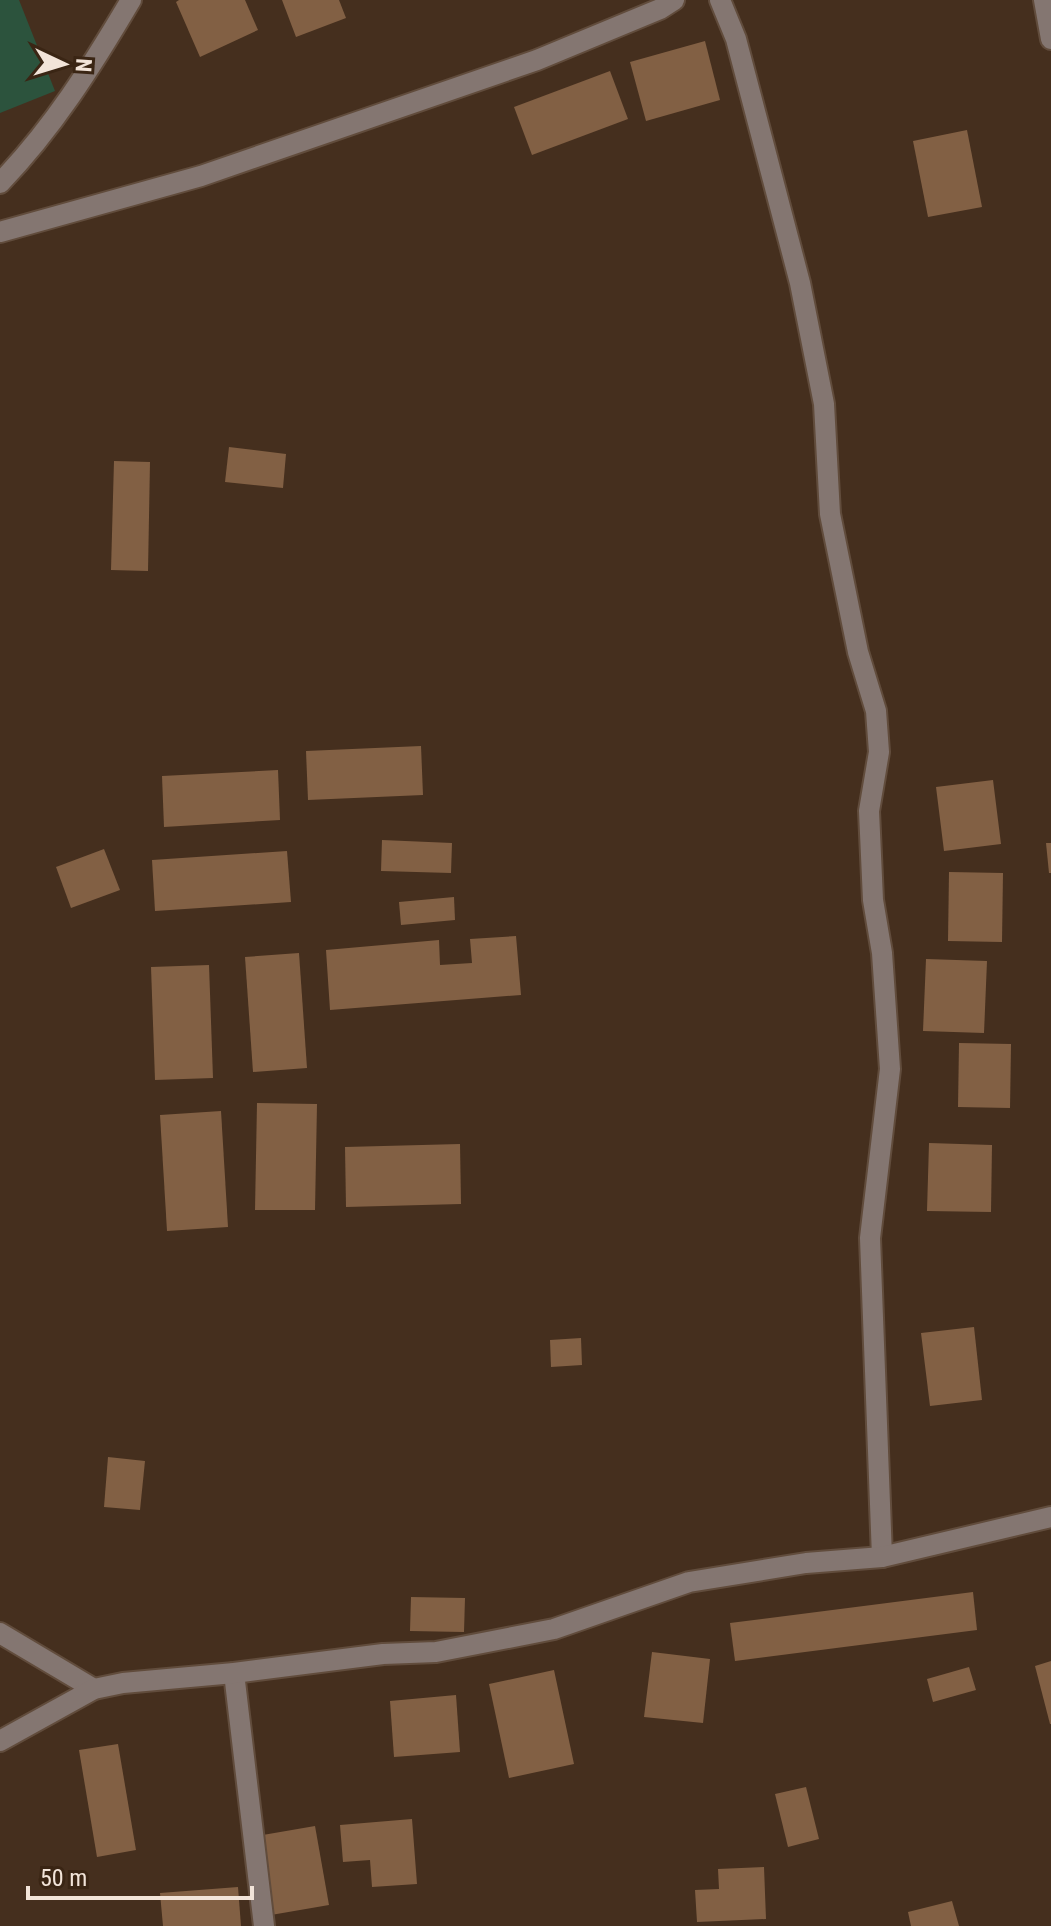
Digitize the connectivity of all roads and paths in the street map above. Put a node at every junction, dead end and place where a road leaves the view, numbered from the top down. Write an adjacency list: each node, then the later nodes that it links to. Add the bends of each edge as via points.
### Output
1 (131, 0): 6 (street, via 34,149)
2 (720, 0): 9 (street, via 736,39 800,283 824,404 830,514 858,652 876,711 879,752 869,811 890,1069 870,1238)
3 (1044, 0): 5 (street)
4 (661, 3): 7 (street, via 537,60 201,176)
5 (1051, 39)
6 (0, 183)
7 (0, 232)
8 (1051, 1517): 9 (street)
9 (882, 1557): 11 (street, via 689,1582 554,1629 436,1652)
10 (0, 1633): 12 (street)
11 (234, 1673): 12 (street); 14 (street)
12 (94, 1689): 13 (street)
13 (0, 1741)
14 (264, 1926)

